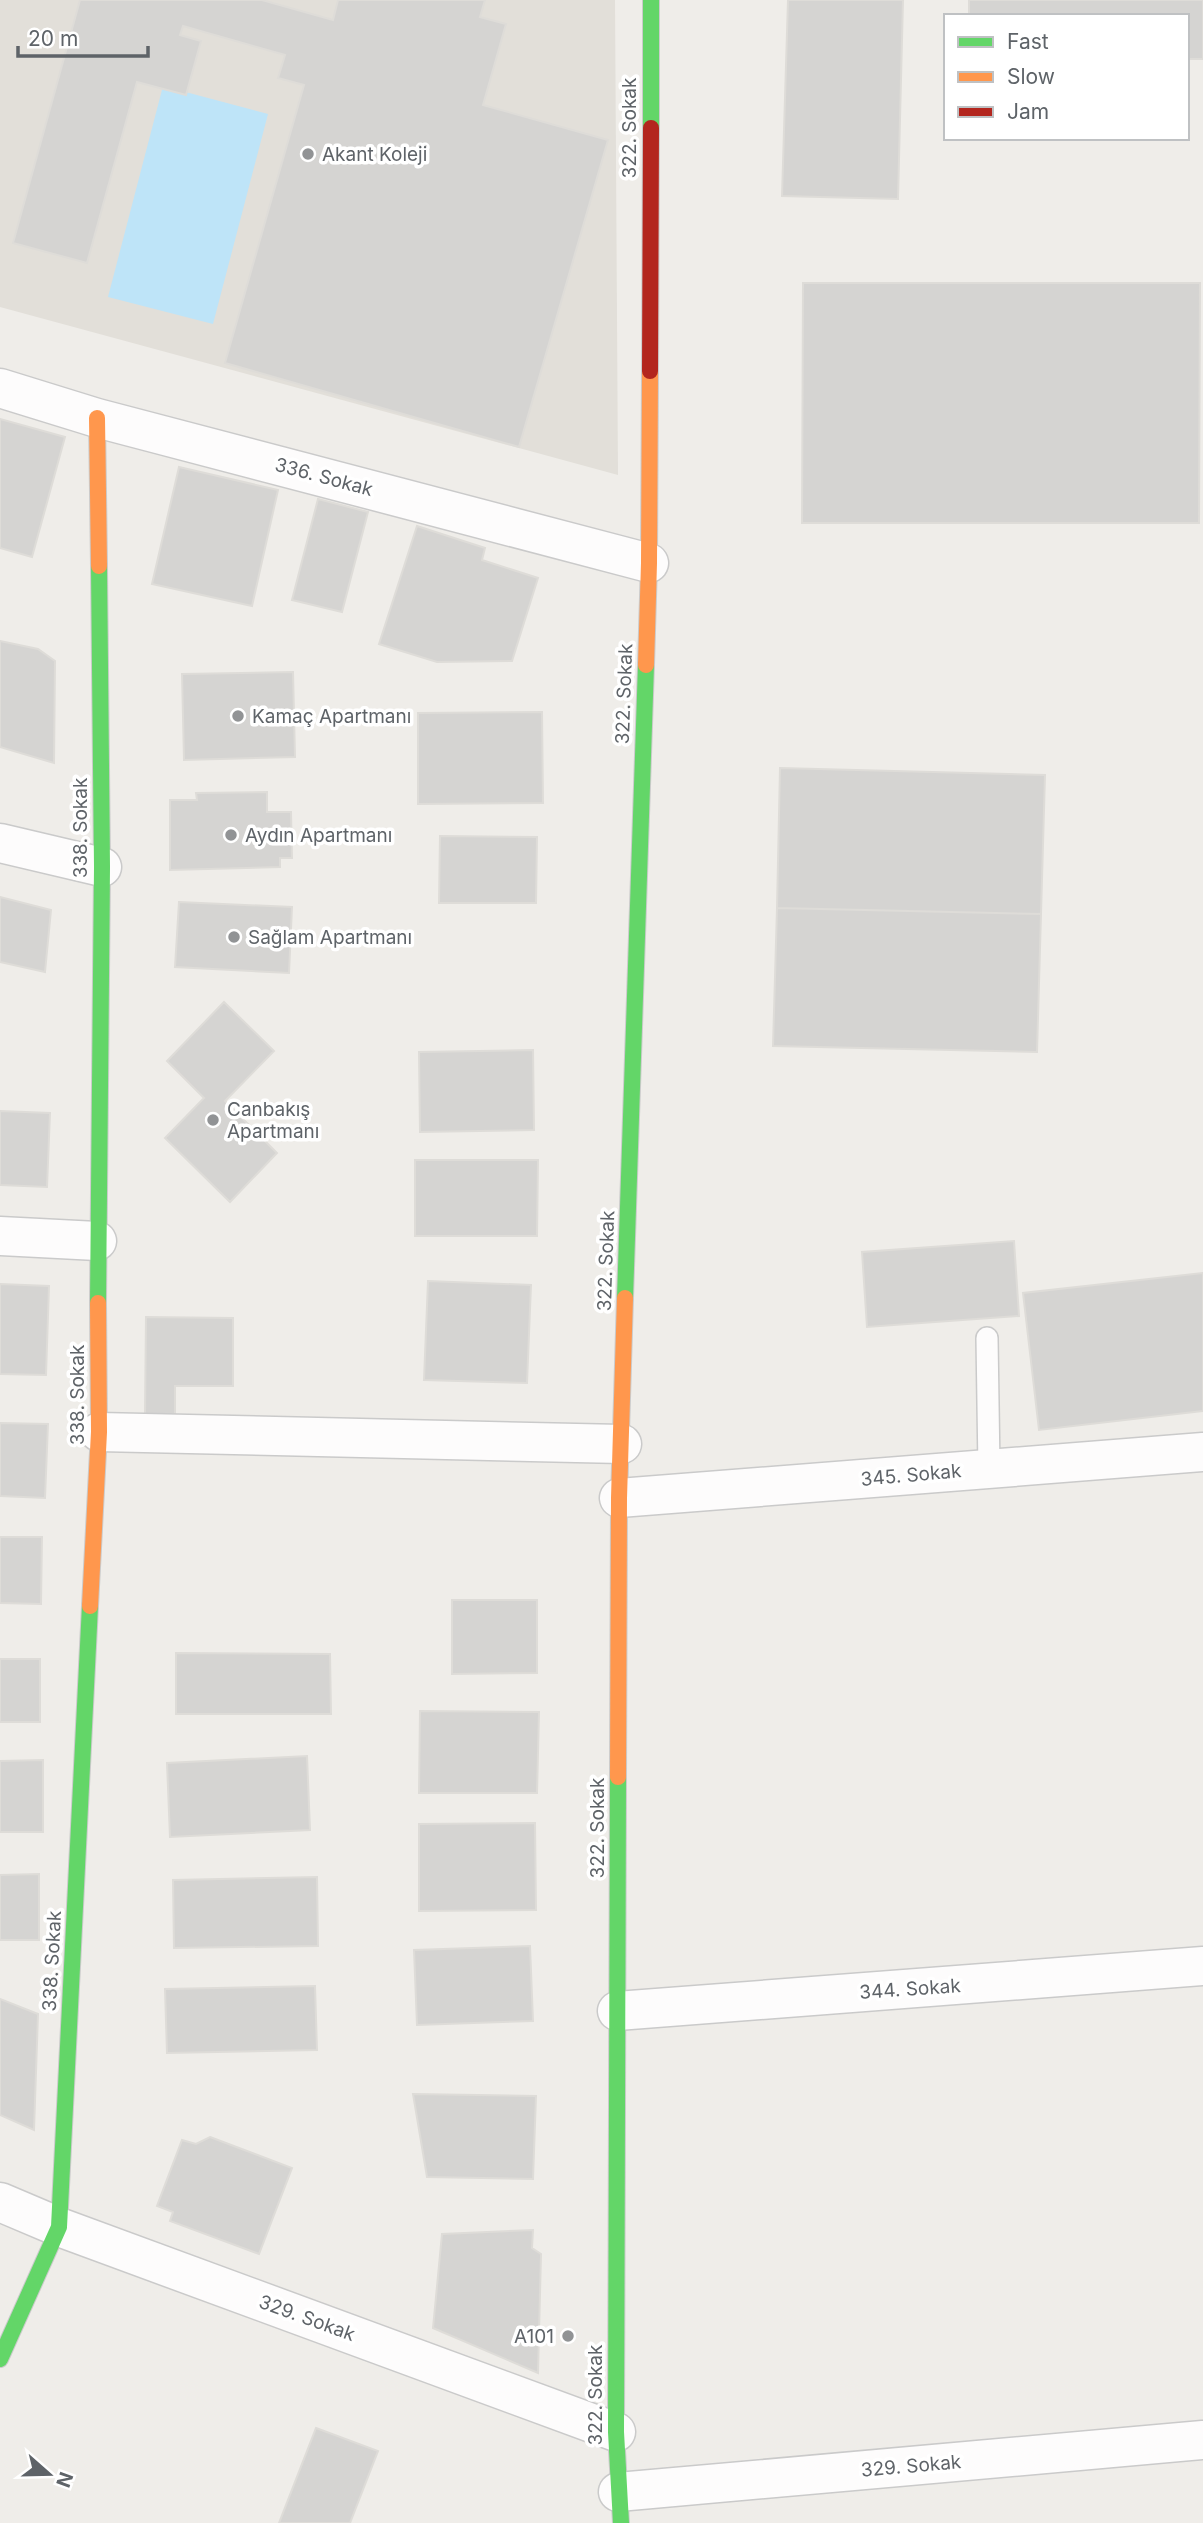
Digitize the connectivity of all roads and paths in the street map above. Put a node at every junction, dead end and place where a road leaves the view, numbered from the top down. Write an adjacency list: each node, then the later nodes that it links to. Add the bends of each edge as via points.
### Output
1 (651, 0): 4 (street, 322. Sokak)
2 (0, 388): 3 (street, 336. Sokak)
3 (97, 418): 4 (street, 336. Sokak); 6 (street, 338. Sokak)
4 (649, 563): 11 (street, 322. Sokak)
5 (0, 843): 6 (street)
6 (102, 867): 8 (street, 338. Sokak)
7 (0, 1236): 8 (street)
8 (97, 1241): 10 (street, 338. Sokak)
9 (987, 1338): 13 (lane)
10 (99, 1432): 11 (street); 18 (street, 338. Sokak)
11 (622, 1444): 14 (street, 322. Sokak)
12 (1203, 1452): 13 (street, 345. Sokak)
13 (989, 1469): 14 (street, 345. Sokak)
14 (619, 1498): 16 (street, 322. Sokak)
15 (1203, 1966): 16 (street, 344. Sokak)
16 (617, 2011): 20 (street, 322. Sokak)
17 (0, 2202): 18 (street, 329. Sokak)
18 (59, 2227): 19 (street, 338. Sokak); 20 (street, 329. Sokak)
19 (0, 2359)
20 (616, 2432): 22 (street, 322. Sokak)
21 (1203, 2440): 22 (street, 329. Sokak)
22 (619, 2508)

